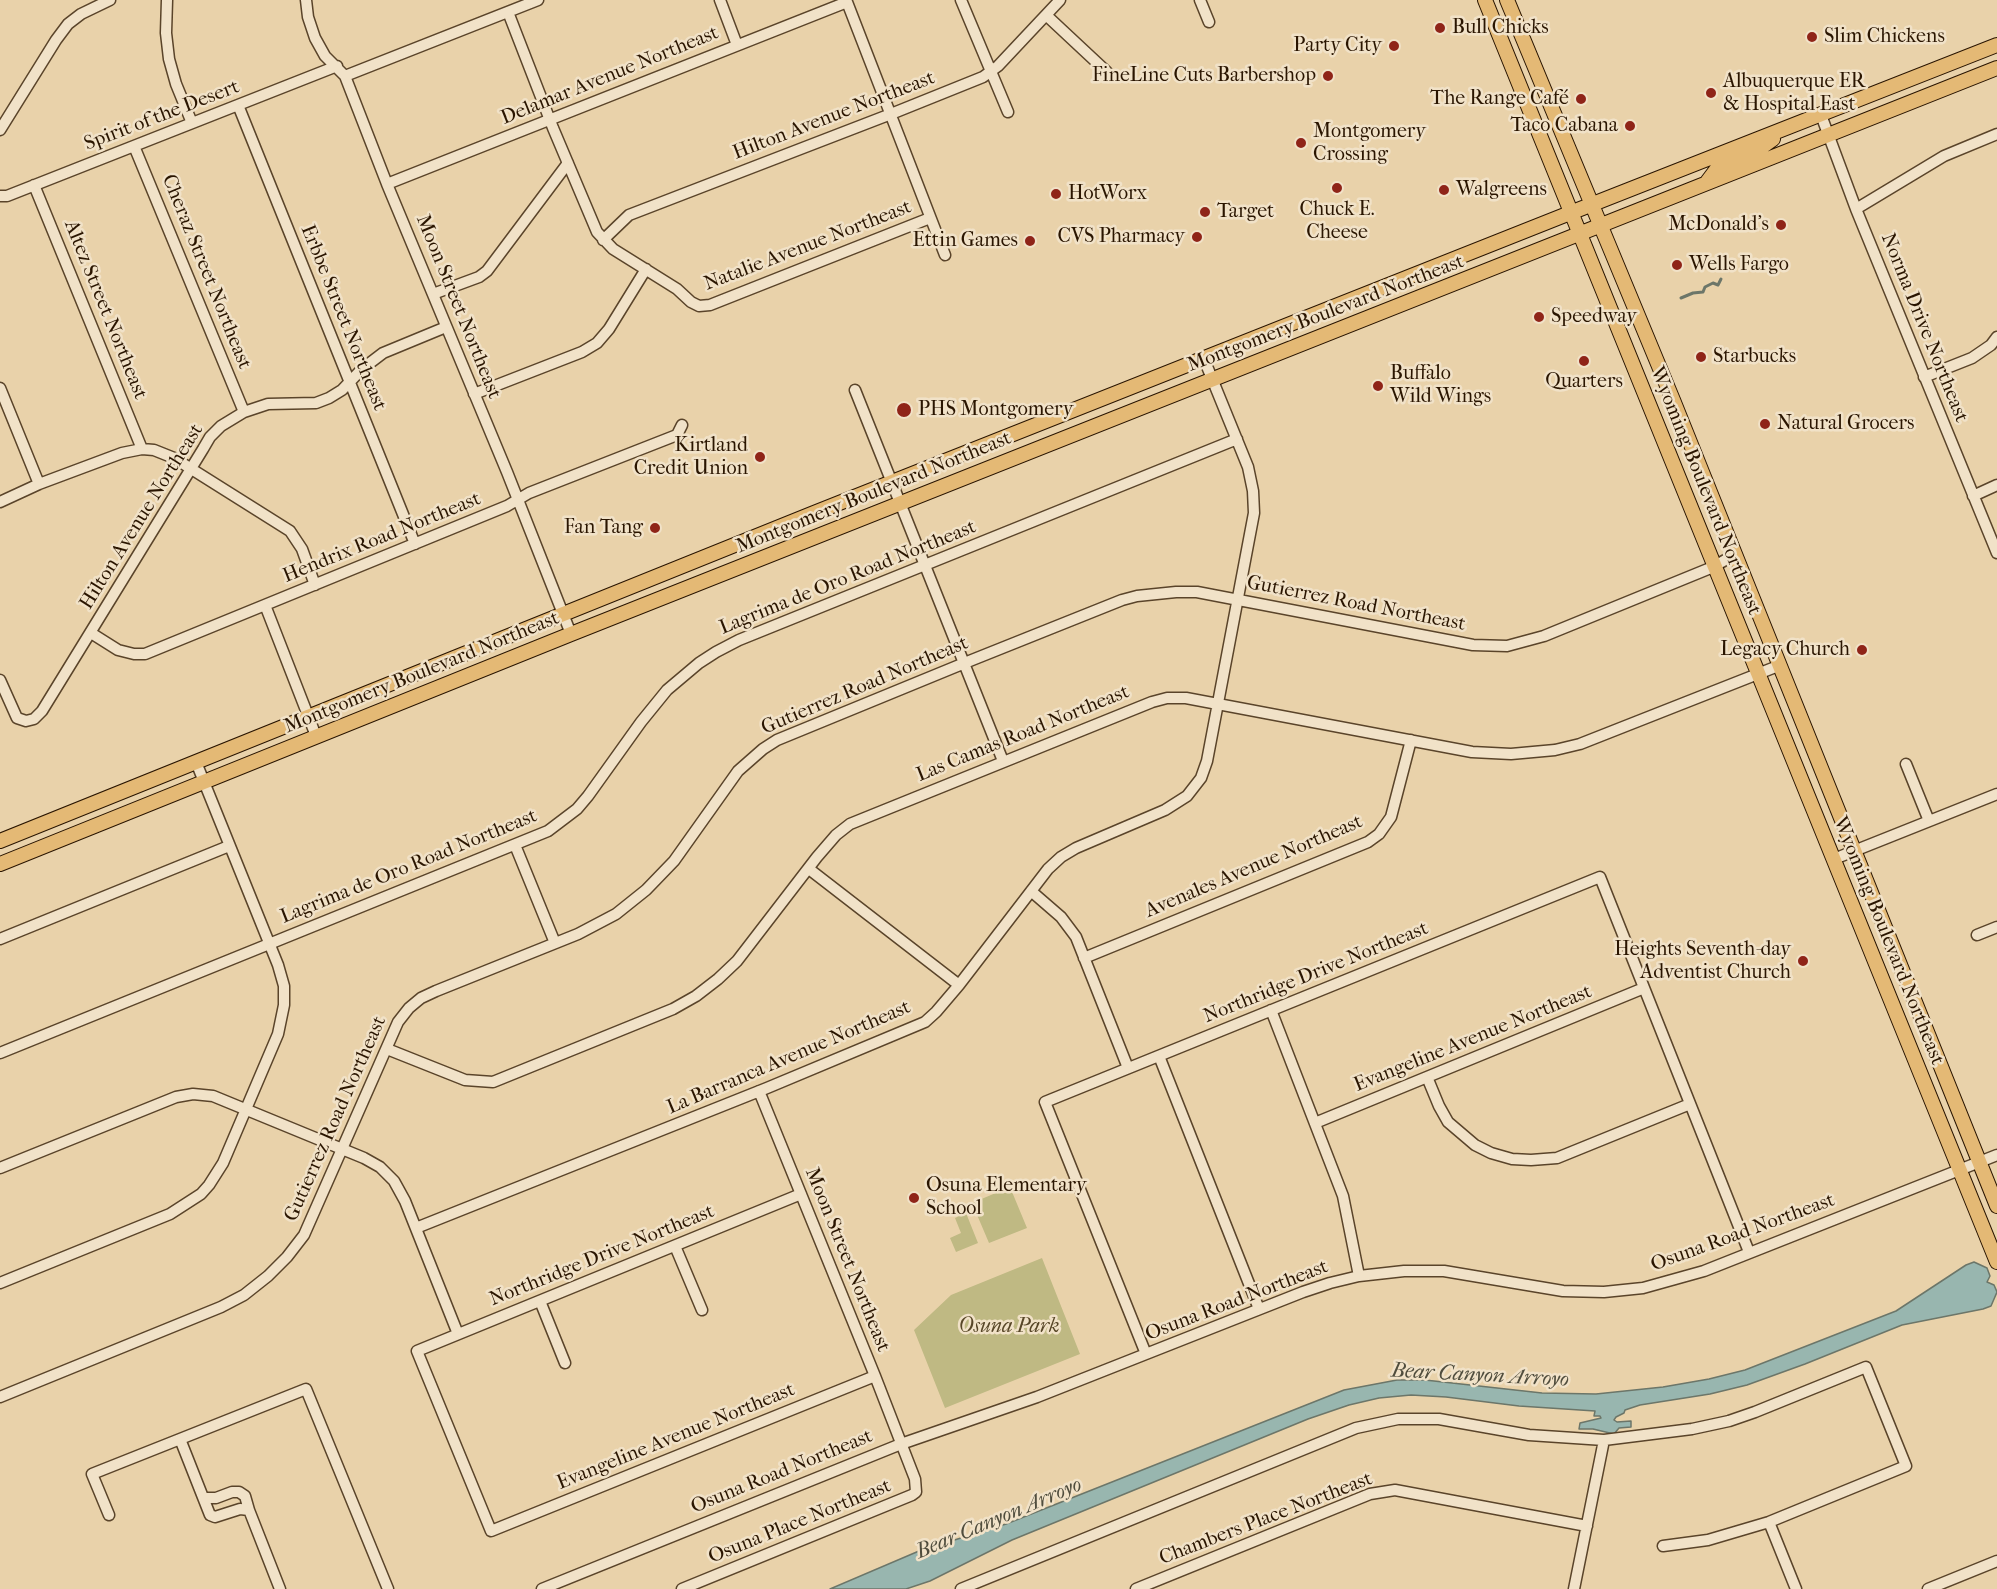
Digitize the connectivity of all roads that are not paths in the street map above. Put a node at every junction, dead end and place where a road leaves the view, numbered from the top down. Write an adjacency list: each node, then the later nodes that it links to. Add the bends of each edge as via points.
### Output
1 (167, 0): 26 (street, via 169,59)
2 (306, 0): 16 (street, Moon Street Northeast, via 315,38 325,56)
3 (537, 0): 11 (street)
4 (720, 0): 14 (street)
5 (961, 0): 18 (street)
6 (1060, 0): 12 (street, Hilton Avenue Northeast)
7 (1200, 0): 13 (street)
8 (1485, 0): 39 (main road, Wyoming Boulevard Northeast)
9 (1507, 0): 37 (main road, Wyoming Boulevard Northeast)
10 (105, 1): 28 (street, via 68,24)
11 (508, 12): 20 (street); 25 (street)
12 (1046, 15): 18 (street, Hilton Avenue Northeast); 19 (street)
13 (1209, 22)
14 (737, 45): 23 (street, Delamar Avenue Northeast, via 847,2); 25 (street, Delamar Avenue Northeast)
15 (1997, 45): 24 (main road, Montgomery Boulevard Northeast)
16 (337, 66): 20 (street, Moon Street Northeast); 21 (street, Spirit of the Desert)
17 (1997, 68): 29 (main road, Montgomery Boulevard Northeast)
18 (991, 72): 22 (street); 23 (street, Hilton Avenue Northeast)
19 (1107, 72)
20 (345, 76): 33 (street, Moon Street Northeast)
21 (238, 105): 26 (street, Spirit of the Desert); 52 (street, Erbbe Street Northeast)
22 (1008, 112)
23 (891, 114): 40 (street); 43 (street, Hilton Avenue Northeast, via 629,215)
24 (1821, 115): 27 (main road, Montgomery Boulevard Northeast); 29 (street, Norma Drive Northeast)
25 (549, 119): 32 (street); 33 (street, Delamar Avenue Northeast)
26 (192, 123): 31 (street, Spirit of the Desert)
27 (1789, 127): 34 (main road, via 1752,154 1716,170); 37 (main road, Montgomery Boulevard Northeast)
28 (0, 130)
29 (1827, 135): 34 (main road, Montgomery Boulevard Northeast); 38 (street, Norma Drive Northeast)
30 (1997, 135): 38 (street, via 1944,156)
31 (134, 146): 35 (street, Spirit of the Desert); 56 (street, Cheraz Street Northeast)
32 (568, 163): 43 (street, via 591,222); 46 (street, via 488,271)
33 (387, 184): 46 (street, Moon Street Northeast)
34 (1706, 184): 41 (main road, Montgomery Boulevard Northeast)
35 (34, 185): 36 (street, Spirit of the Desert); 59 (street, Altez Street Northeast)
36 (0, 196)
37 (1592, 204): 39 (main road, Montgomery Boulevard Northeast); 41 (main road, Wyoming Boulevard Northeast)
38 (1856, 209): 50 (street, Norma Drive Northeast)
39 (1570, 213): 42 (main road, Wyoming Boulevard Northeast); 49 (main road, Montgomery Boulevard Northeast)
40 (930, 218): 44 (street); 45 (street, Natalie Avenue Northeast, via 710,305 691,302)
41 (1601, 226): 42 (main road, Montgomery Boulevard Northeast); 70 (main road, Wyoming Boulevard Northeast)
42 (1579, 235): 51 (main road, Montgomery Boulevard Northeast); 72 (main road, Wyoming Boulevard Northeast)
43 (603, 240): 45 (street)
44 (945, 255)
45 (646, 269): 55 (street, via 597,343)
46 (433, 294): 47 (street, Moon Street Northeast)
47 (446, 327): 52 (street, Hilton Avenue Northeast, via 383,353); 55 (street, Moon Street Northeast)
48 (1997, 337): 50 (street, via 1972,358)
49 (1204, 359): 51 (street, La Barranca Avenue Northeast); 61 (main road, Montgomery Boulevard Northeast)
50 (1924, 377): 64 (street, Norma Drive Northeast)
51 (1212, 379): 58 (street, La Barranca Avenue Northeast); 67 (main road, Montgomery Boulevard Northeast)
52 (350, 383): 56 (street, Hilton Avenue Northeast, via 316,403 268,404); 68 (street, Erbbe Street Northeast)
53 (0, 388): 62 (street)
54 (855, 390): 61 (street)
55 (474, 394): 65 (street, Moon Street Northeast)
56 (244, 412): 60 (street, Hilton Avenue Northeast, via 210,437)
57 (682, 425): 65 (street, Hendrix Road Northeast, via 677,435)
58 (1237, 439): 71 (street, Lagrima de Oro Road Northeast); 74 (street, La Barranca Avenue Northeast, via 1248,468 1254,513)
59 (142, 449): 60 (street, via 164,453); 62 (street)
60 (190, 470): 73 (street, via 290,531 302,549); 77 (street, Hilton Avenue Northeast)
61 (892, 483): 67 (street); 76 (main road, Montgomery Boulevard Northeast)
62 (39, 484): 66 (street)
63 (1997, 485): 64 (street)
64 (1973, 496): 69 (street, Norma Drive Northeast)
65 (518, 500): 68 (street, Hendrix Road Northeast); 76 (street, Moon Street Northeast)
66 (0, 502)
67 (900, 503): 71 (street); 78 (main road, Montgomery Boulevard Northeast)
68 (415, 544): 73 (street, Hendrix Road Northeast)
69 (1997, 553)
70 (1734, 555): 72 (street, Gutierrez Road Northeast); 80 (main road, Wyoming Boulevard Northeast)
71 (925, 565): 79 (street); 94 (street, Lagrima de Oro Road Northeast, via 739,640 699,663 654,706 577,809 548,831)
72 (1713, 567): 74 (street, Gutierrez Road Northeast, via 1544,636 1507,646 1473,645); 81 (main road, Wyoming Boulevard Northeast)
73 (315, 585): 75 (street, Hendrix Road Northeast)
74 (1239, 600): 79 (street, Gutierrez Road Northeast, via 1197,592 1137,596); 83 (street, La Barranca Avenue Northeast)
75 (265, 605): 77 (street, Hendrix Road Northeast, via 145,654 118,650); 84 (street)
76 (563, 614): 78 (street, Moon Street Northeast); 84 (main road, Montgomery Boulevard Northeast)
77 (91, 633): 82 (street, Hilton Avenue Northeast, via 34,718 17,718)
78 (571, 634): 85 (main road, Montgomery Boulevard Northeast)
79 (964, 663): 87 (street); 104 (street, Gutierrez Road Northeast, via 792,733 763,749 728,784 674,861 646,890 616,914)
80 (1778, 666): 81 (street, Las Camas Road Northeast); 96 (main road, Wyoming Boulevard Northeast)
81 (1759, 674): 86 (street, Las Camas Road Northeast, via 1603,736 1555,750 1491,754); 97 (main road, Wyoming Boulevard Northeast)
82 (0, 680)
83 (1218, 704): 86 (street, Las Camas Road Northeast); 87 (street, Las Camas Road Northeast, via 1186,698 1152,702); 100 (street, La Barranca Avenue Northeast, via 1207,761 1201,778 1187,796 1165,810 1076,848 1048,869)
84 (309, 716): 85 (street); 88 (main road, Montgomery Boulevard Northeast)
85 (316, 736): 90 (main road, Montgomery Boulevard Northeast)
86 (1411, 740): 106 (street, Avenales Avenue Northeast, via 1394,809 1379,834 1368,842)
87 (1003, 761): 99 (street, Las Camas Road Northeast, via 850,824)
88 (196, 762): 90 (street); 93 (main road, Montgomery Boulevard Northeast)
89 (1906, 764): 92 (street)
90 (204, 782): 95 (street); 98 (main road, Montgomery Boulevard Northeast)
91 (1997, 794): 92 (street)
92 (1929, 821): 96 (street)
93 (0, 841)
94 (515, 845): 104 (street); 105 (street, Lagrima de Oro Road Northeast)
95 (229, 846): 103 (street); 105 (street)
96 (1854, 851): 97 (street); 121 (main road, Wyoming Boulevard Northeast)
97 (1834, 859): 123 (main road, Wyoming Boulevard Northeast)
98 (0, 864)
99 (809, 868): 107 (street); 110 (street, Las Camas Road Northeast, via 718,979 696,996 653,1018 493,1082 465,1080)
100 (1031, 891): 106 (street, via 1061,917 1076,937); 107 (street, La Barranca Avenue Northeast)
101 (1997, 927): 102 (street)
102 (1977, 935)
103 (0, 939)
104 (555, 943): 110 (street, Gutierrez Road Northeast, via 421,998 398,1022)
105 (269, 944): 111 (street, Lagrima de Oro Road Northeast); 117 (street, via 284,987 284,1005 278,1034)
106 (1084, 958): 113 (street)
107 (959, 986): 115 (street, La Barranca Avenue Northeast, via 925,1022)
108 (1644, 988): 109 (street, Northridge Drive Northeast, via 1600,877); 114 (street, Evangeline Avenue Northeast); 116 (street)
109 (1271, 1010): 112 (street, Northridge Drive Northeast); 118 (street)
110 (387, 1049): 119 (street, Gutierrez Road Northeast)
111 (0, 1053)
112 (1159, 1056): 113 (street, Northridge Drive Northeast); 133 (street)
113 (1128, 1068): 136 (street, Northridge Drive Northeast, via 1045,1102)
114 (1427, 1077): 116 (street, via 1448,1122 1475,1145 1512,1159 1557,1158); 118 (street, Evangeline Avenue Northeast)
115 (759, 1091): 124 (street, Moon Street Northeast); 126 (street, La Barranca Avenue Northeast)
116 (1690, 1104): 128 (street)
117 (245, 1109): 119 (street); 122 (street, via 204,1094 176,1097); 131 (street, via 217,1174 192,1201 170,1214)
118 (1316, 1123): 130 (street, via 1343,1196)
119 (344, 1149): 126 (street, via 380,1167 394,1180); 139 (street, Gutierrez Road Northeast, via 304,1235 287,1257 244,1295)
120 (1997, 1155): 121 (street, Osuna Road Northeast)
121 (1979, 1162): 123 (street, Osuna Road Northeast); 125 (main road, Wyoming Boulevard Northeast)
122 (0, 1168)
123 (1959, 1170): 128 (street, Osuna Road Northeast); 129 (main road, Wyoming Boulevard Northeast)
124 (801, 1194): 127 (street, Northridge Drive Northeast); 138 (street, Moon Street Northeast)
125 (1997, 1206)
126 (416, 1228): 135 (street)
127 (675, 1246): 132 (street, Northridge Drive Northeast); 134 (street)
128 (1749, 1252): 130 (street, Osuna Road Northeast, via 1673,1280 1604,1292 1563,1291 1451,1272 1404,1271)
129 (1995, 1257)
130 (1359, 1276): 133 (street, Osuna Road Northeast)
131 (0, 1282)
132 (540, 1301): 135 (street, Northridge Drive Northeast); 137 (street)
133 (1259, 1309): 136 (street, Osuna Road Northeast)
134 (702, 1310)
135 (458, 1334): 148 (street, Northridge Drive Northeast, via 417,1351)
136 (1146, 1354): 142 (street, Osuna Road Northeast)
137 (566, 1363)
138 (875, 1376): 142 (street, Moon Street Northeast); 148 (street, Evangeline Avenue Northeast)
139 (0, 1397)
140 (180, 1439): 143 (street); 145 (street, via 92,1474); 152 (street, via 306,1389)
141 (1604, 1440): 146 (street, via 1729,1421 1866,1367 1906,1466); 147 (street); 155 (street, via 1529,1436 1439,1419 1398,1419 1356,1428)
142 (901, 1444): 153 (street, Osuna Road Northeast); 154 (street, Osuna Place Northeast, via 917,1485 912,1496)
143 (204, 1498): 144 (street, via 239,1492 245,1496); 144 (street, via 210,1515 215,1517)
144 (249, 1510): 151 (street)
145 (109, 1515)
146 (1769, 1522): 149 (street, via 1708,1540); 158 (street)
147 (1587, 1526): 156 (street, Chambers Place Northeast, via 1395,1490 1370,1494); 157 (street)
148 (491, 1531)
149 (1663, 1546)
150 (1997, 1561): 159 (street)
151 (280, 1589)
152 (388, 1589)
153 (542, 1589)
154 (682, 1589)
155 (961, 1589)
156 (1136, 1589)
157 (1574, 1589)
158 (1796, 1589)
159 (1928, 1589)

